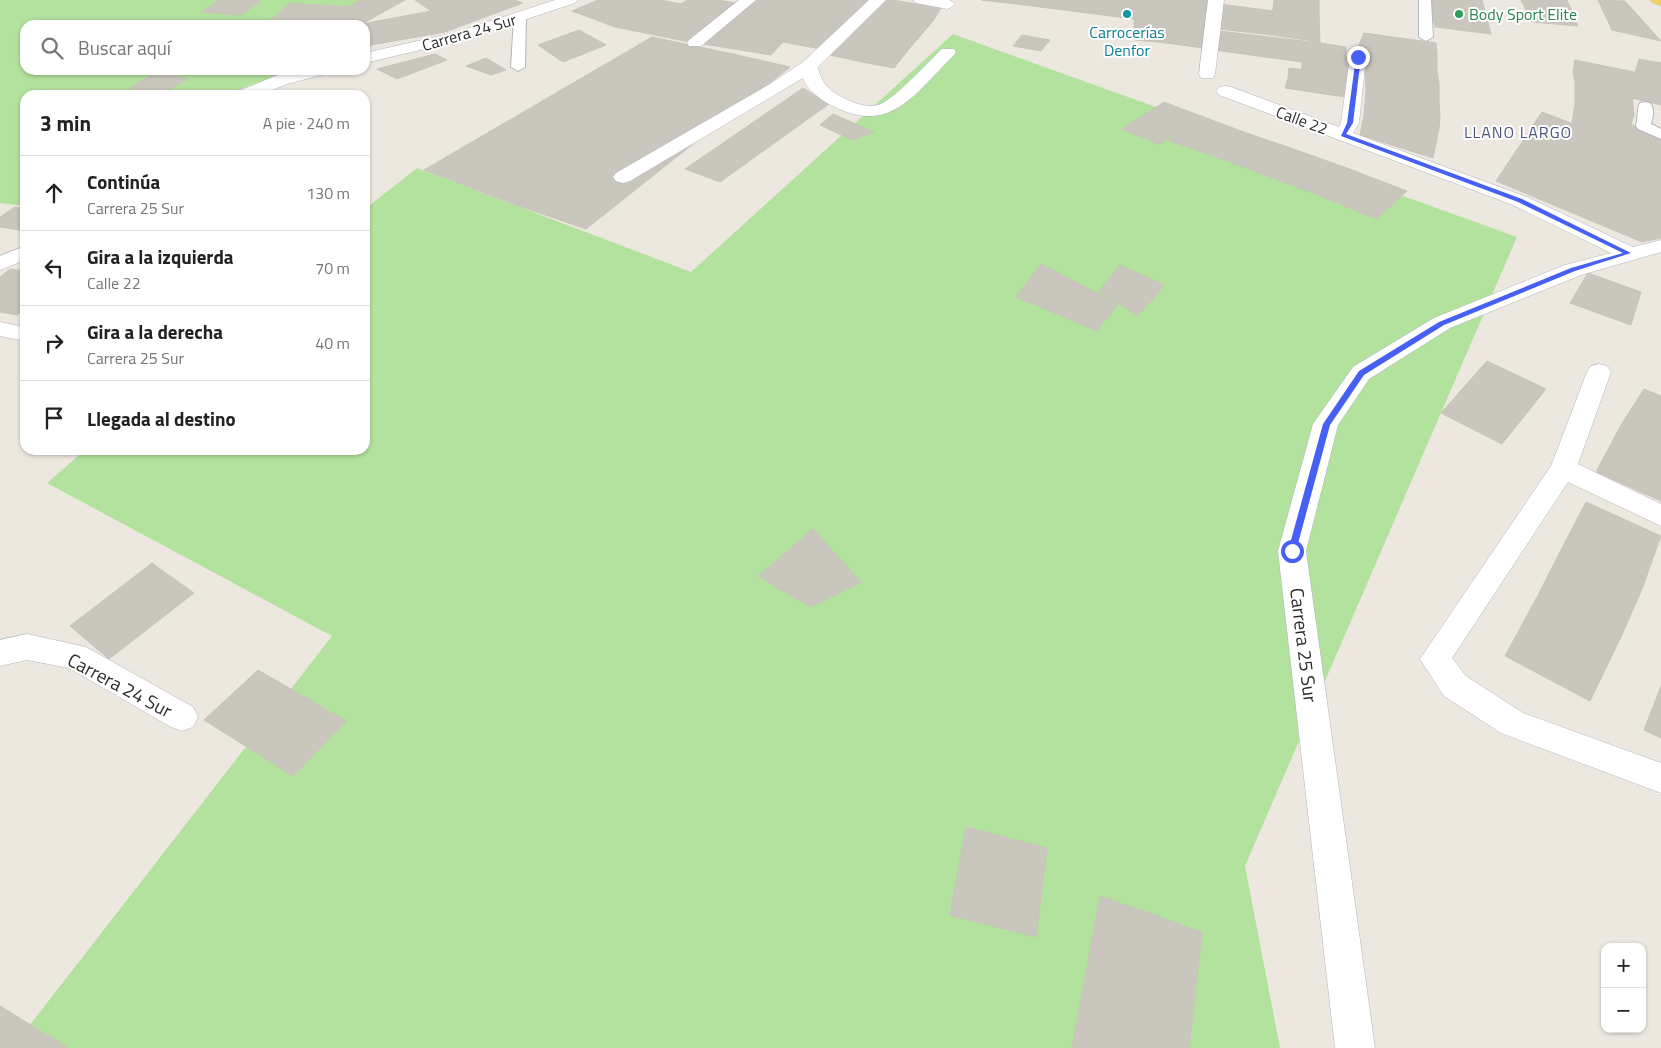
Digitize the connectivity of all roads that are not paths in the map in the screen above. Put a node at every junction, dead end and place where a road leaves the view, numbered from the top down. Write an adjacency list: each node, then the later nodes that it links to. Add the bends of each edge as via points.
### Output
1 (570, 0): 8 (street, Carrera 24 Sur)
2 (748, 0): 10 (street)
3 (878, 0): 14 (street)
4 (920, 0): 7 (street)
5 (1216, 0): 16 (street)
6 (1425, 0): 9 (lane)
7 (947, 4)
8 (520, 18): 12 (street, Carrera 24 Sur, via 461,36); 15 (lane)
9 (1426, 37)
10 (695, 43)
11 (948, 52): 14 (street, via 895,103 880,111 852,109 830,98 812,81)
12 (370, 57)
13 (1358, 57): 22 (street, via 1350,123)
14 (809, 66): 23 (street)
15 (518, 67)
16 (1207, 74)
17 (300, 75): 18 (street)
18 (257, 90)
19 (1225, 91): 22 (street, Calle 22)
20 (1645, 106): 21 (lane, via 1643,126)
21 (1661, 134)
22 (1343, 135): 25 (street, Calle 22, via 1520,201)
23 (624, 177)
24 (1661, 246): 25 (street, Carrera 25 Sur)
25 (1628, 253): 36 (street, Carrera 25 Sur, via 1573,270 1442,324 1361,373 1326,424 1292,551)
26 (20, 254): 27 (street)
27 (0, 264)
28 (0, 329): 29 (street)
29 (20, 333)
30 (1599, 372): 31 (street)
31 (1563, 468): 32 (street); 35 (street, via 1434,659 1455,686 1512,723)
32 (1661, 516)
33 (0, 653): 34 (street, Carrera 24 Sur, via 27,647 75,656)
34 (182, 717)
35 (1661, 778)
36 (1355, 1048)

